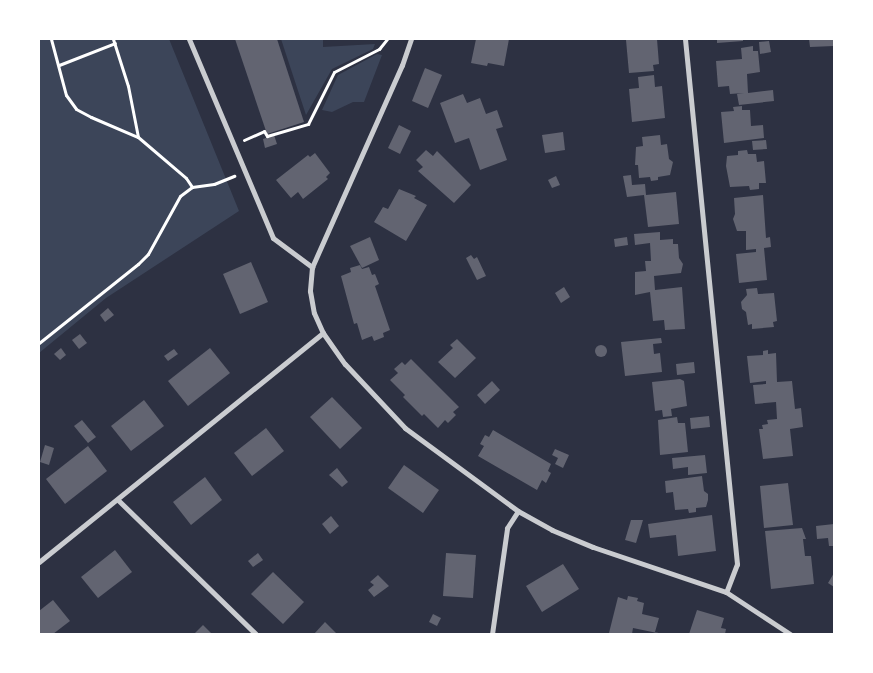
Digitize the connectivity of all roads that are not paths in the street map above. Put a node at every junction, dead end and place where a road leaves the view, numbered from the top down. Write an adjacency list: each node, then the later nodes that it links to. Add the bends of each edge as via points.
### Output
1 (189, 39): 4 (street, via 273,238)
2 (411, 39): 4 (street)
3 (685, 39): 9 (street, via 737,564)
4 (312, 267): 5 (street, via 310,291 314,313)
5 (323, 333): 6 (street); 7 (street, via 345,364 405,428)
6 (118, 500): 8 (street); 10 (street)
7 (518, 511): 9 (street, via 593,548); 11 (street, via 507,528)
8 (39, 562)
9 (726, 592): 12 (street)
10 (256, 634)
11 (492, 634)
12 (790, 634)

